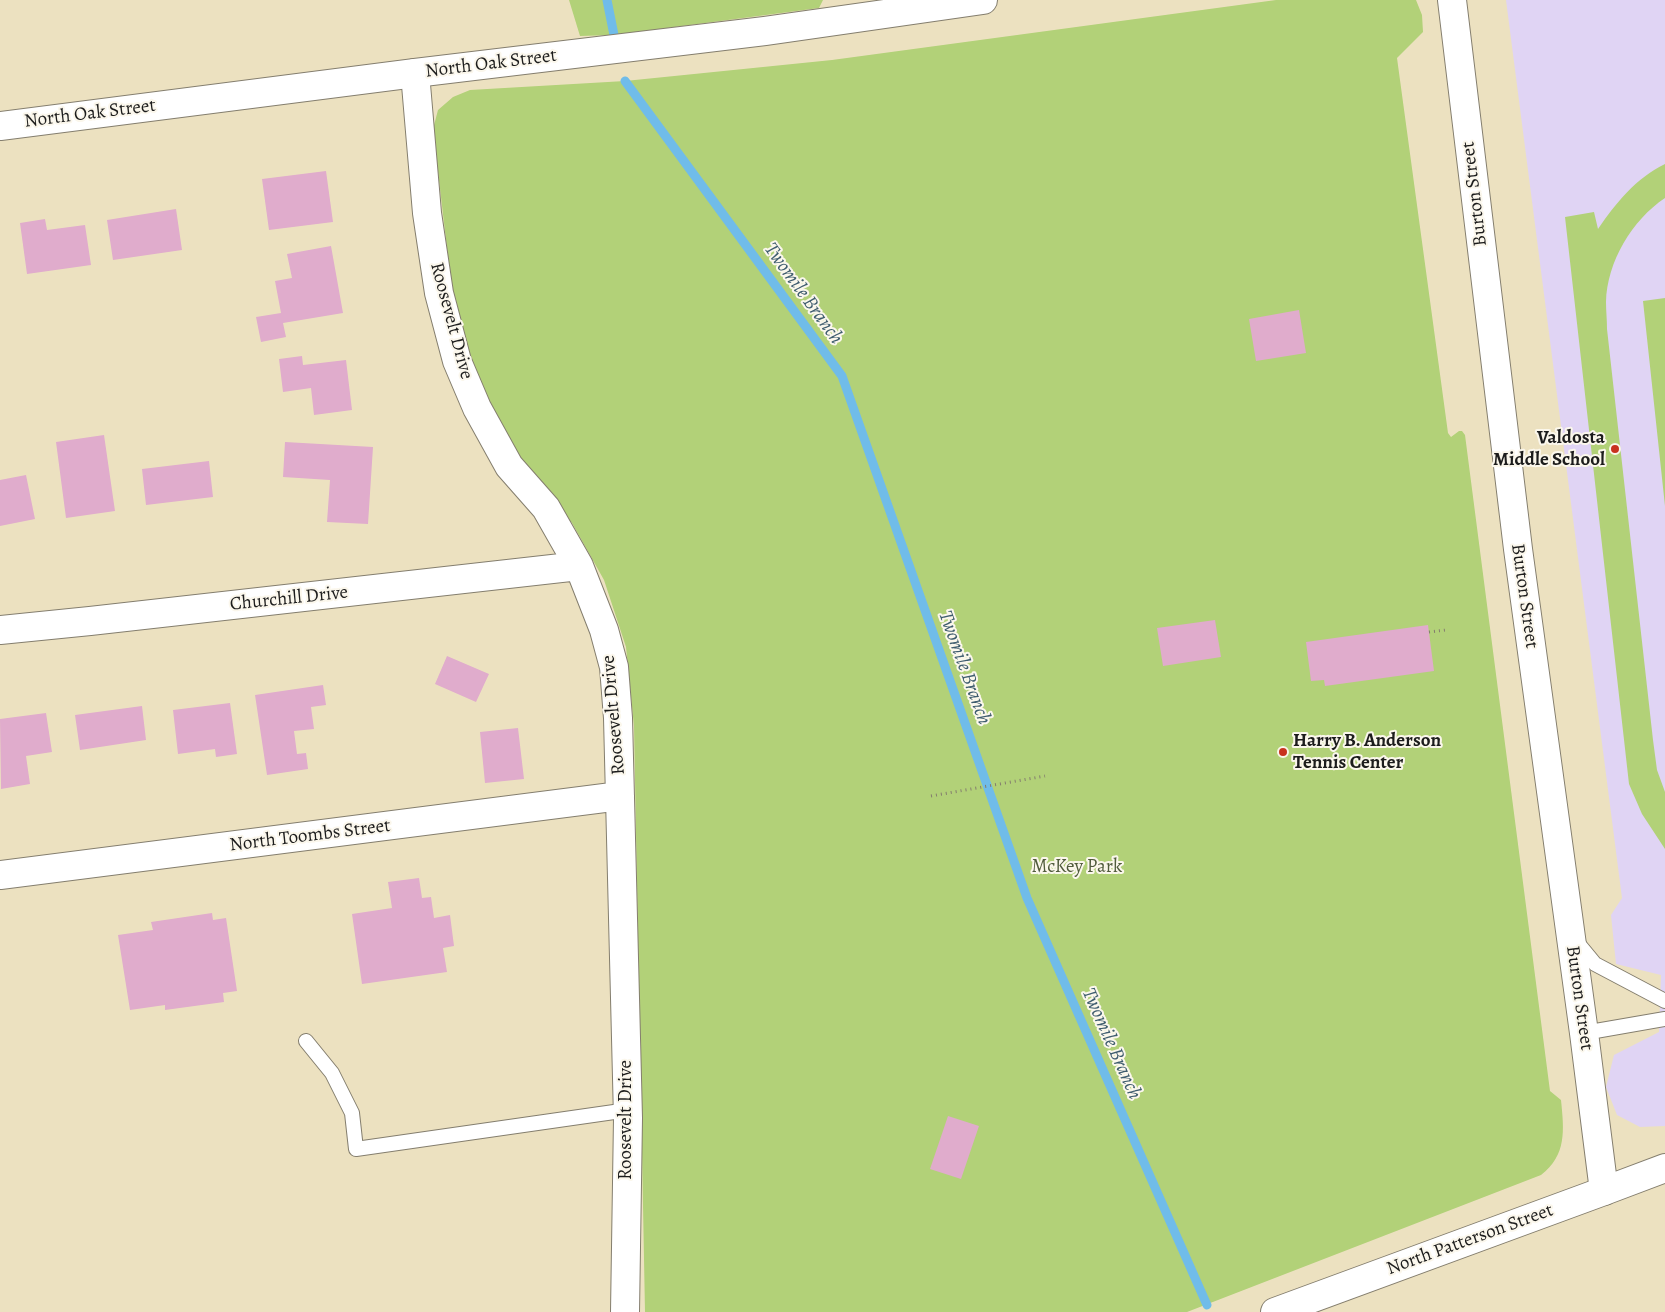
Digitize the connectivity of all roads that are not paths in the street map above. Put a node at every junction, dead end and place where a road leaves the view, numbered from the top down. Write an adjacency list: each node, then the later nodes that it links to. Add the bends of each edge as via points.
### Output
1 (983, 0): 3 (street, North Oak Street)
2 (1452, 0): 10 (street, Burton Street, via 1518,549)
3 (883, 7): 4 (street, North Oak Street, via 766,31)
4 (415, 73): 5 (street, North Oak Street); 6 (street, Roosevelt Drive, via 427,213 439,294 458,361 476,408 510,466 546,508)
5 (0, 126)
6 (579, 566): 7 (street, Churchill Drive); 8 (street, Roosevelt Drive, via 604,630 614,667)
7 (0, 630)
8 (620, 796): 9 (street, North Toombs Street); 15 (street, Roosevelt Drive)
9 (0, 875)
10 (1570, 933): 11 (lane, via 1595,964); 13 (street, Burton Street)
11 (1665, 1001)
12 (1665, 1019): 13 (lane)
13 (1584, 1032): 17 (street, Burton Street)
14 (306, 1041): 15 (lane, via 332,1072 352,1113 356,1149)
15 (628, 1110): 18 (street, Roosevelt Drive)
16 (1665, 1168): 17 (street, North Patterson Street)
17 (1604, 1192): 19 (street, North Patterson Street)
18 (625, 1312)
19 (1275, 1312)

